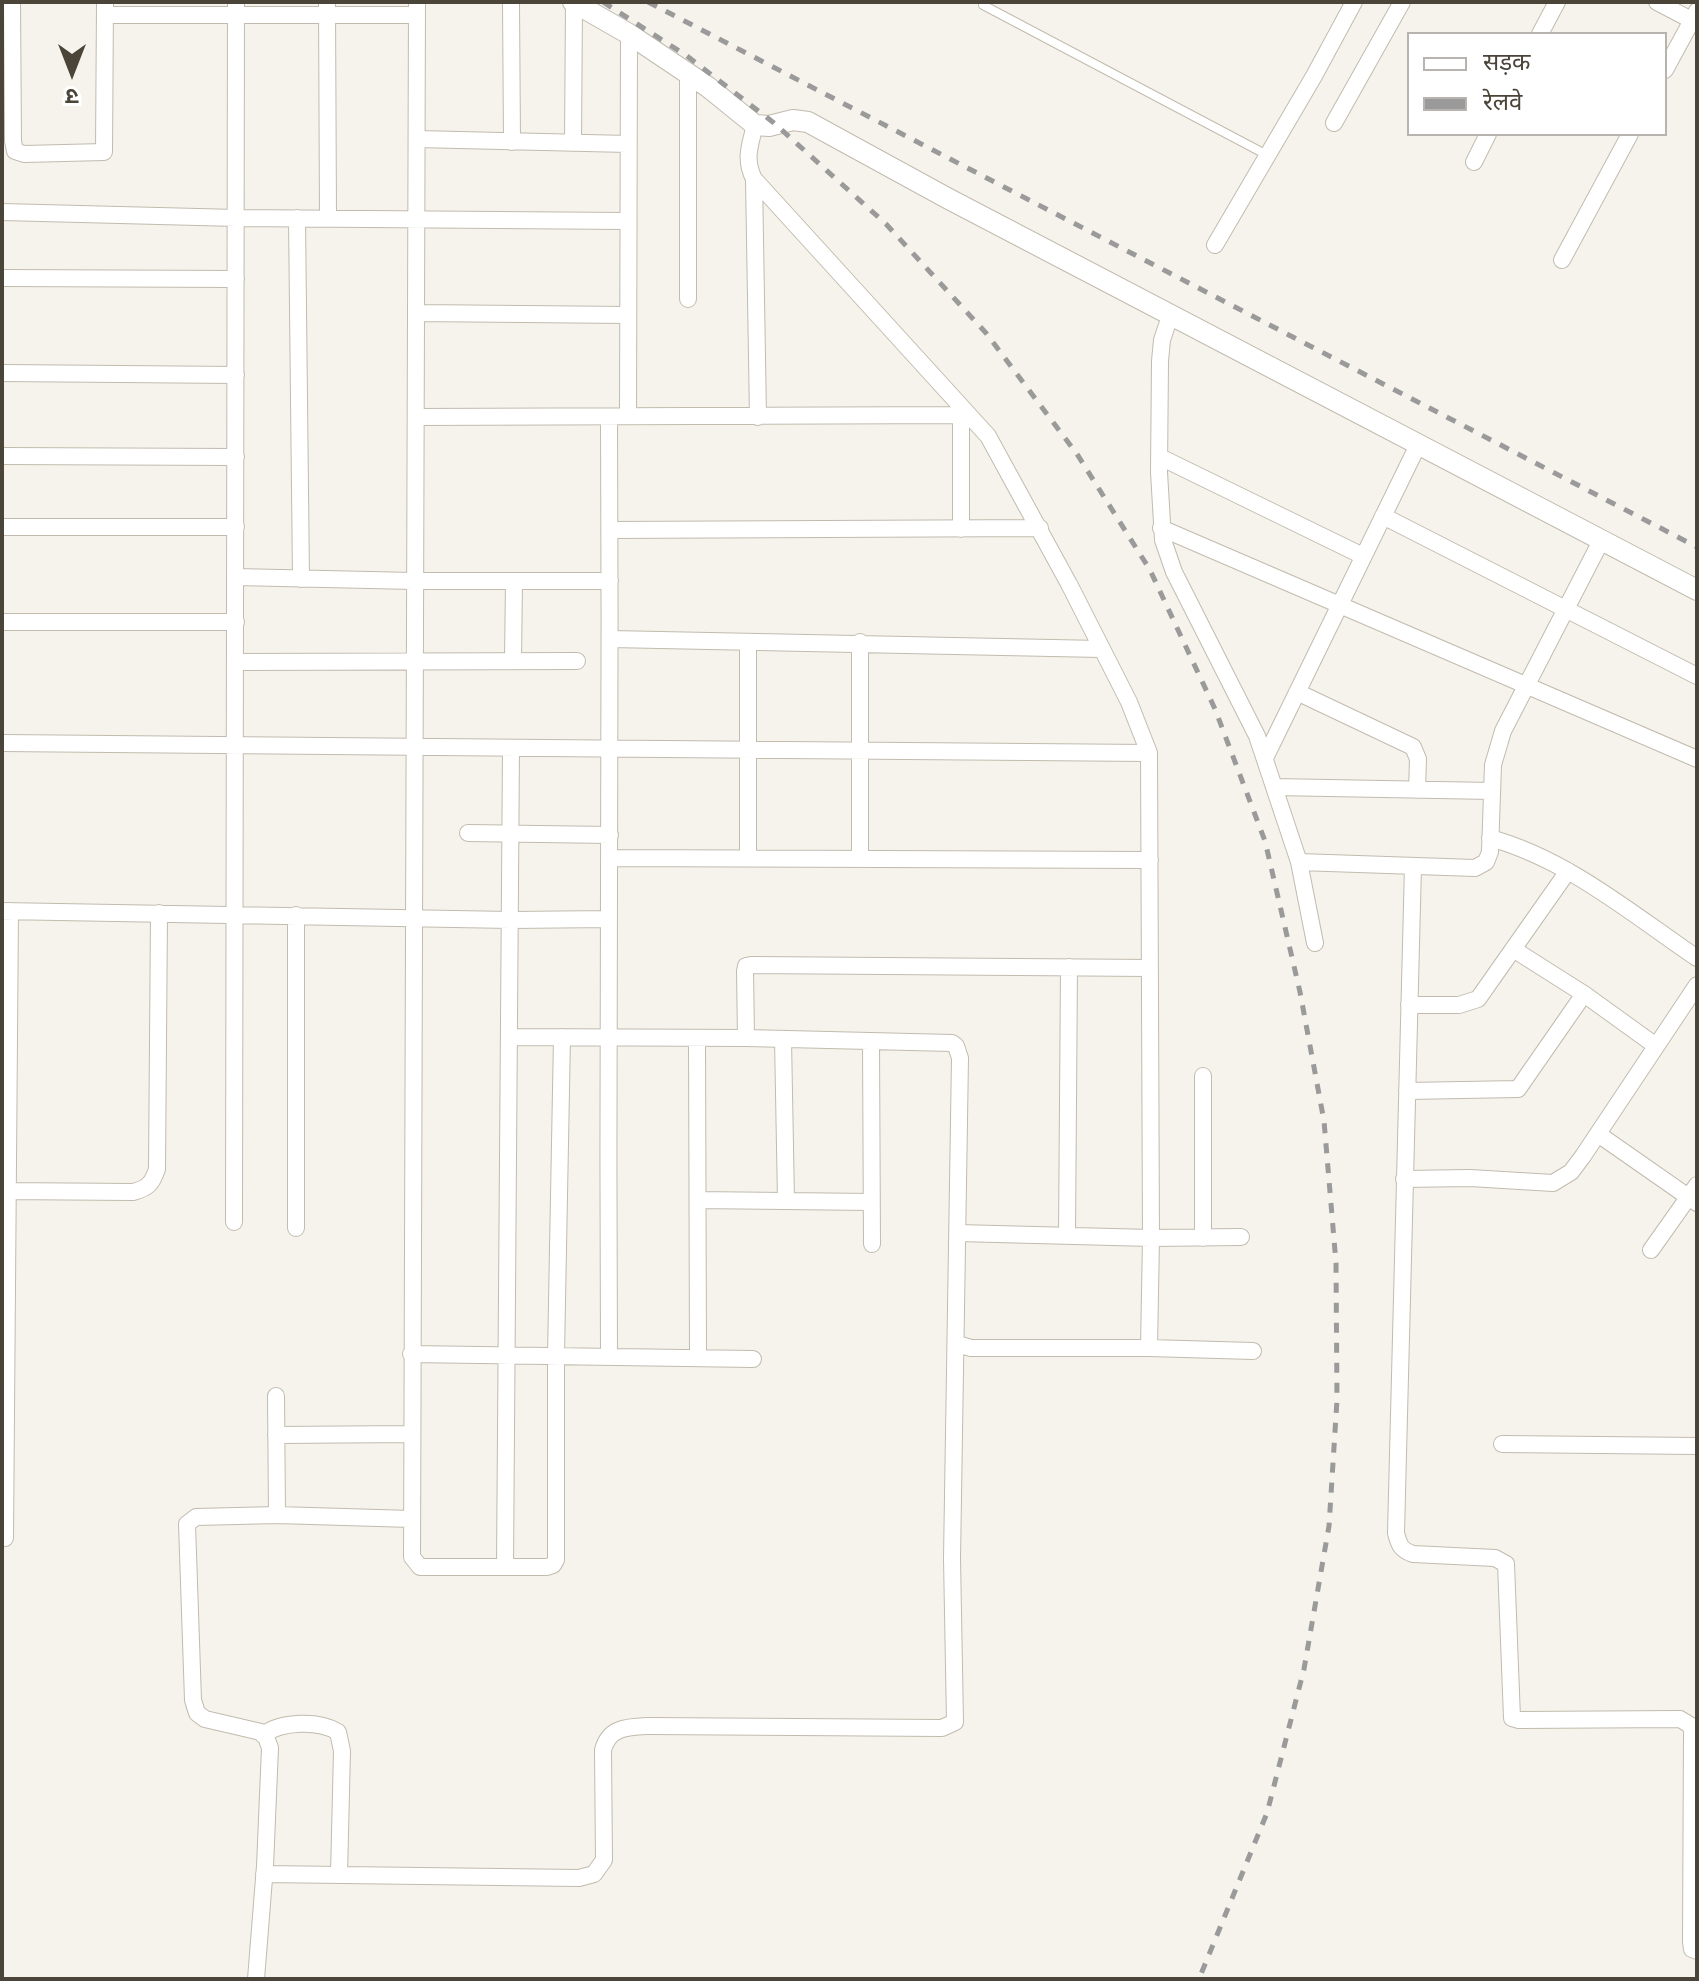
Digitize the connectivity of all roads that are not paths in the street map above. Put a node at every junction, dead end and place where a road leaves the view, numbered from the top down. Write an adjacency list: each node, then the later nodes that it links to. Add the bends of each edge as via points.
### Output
1 (12, 2): 12 (street, via 13,141 19,154 104,152)
2 (511, 2): 23 (street)
3 (574, 2): 15 (street); 24 (street)
4 (1354, 2): 26 (street)
5 (1402, 2): 18 (street)
6 (1557, 2): 14 (street)
7 (1657, 2): 13 (street)
8 (983, 5): 26 (lane)
9 (236, 8): 10 (street); 12 (street); 30 (street)
10 (327, 8): 11 (street); 32 (street)
11 (417, 8): 22 (street)
12 (105, 9)
13 (1695, 18): 16 (street)
14 (1541, 32)
15 (629, 34): 17 (street); 25 (street)
16 (1667, 67)
17 (688, 74): 19 (street); 39 (street)
18 (1334, 123)
19 (755, 125): 28 (street, via 747,156); 42 (street, via 808,122)
20 (1487, 136): 27 (street)
21 (1629, 136): 36 (street)
22 (417, 139): 23 (street); 33 (street)
23 (512, 142): 24 (street)
24 (573, 143): 25 (street)
25 (628, 144): 34 (street)
26 (1268, 156): 35 (street)
27 (1474, 162)
28 (754, 179): 45 (street); 49 (street)
29 (2, 212): 30 (street)
30 (237, 218): 31 (street); 38 (street)
31 (297, 218): 32 (street); 64 (street)
32 (328, 218): 33 (street)
33 (417, 218): 34 (street); 40 (street)
34 (627, 221): 41 (street)
35 (1215, 245)
36 (1562, 260)
37 (2, 278): 38 (street)
38 (236, 279): 44 (street)
39 (688, 299)
40 (417, 313): 41 (street); 47 (street)
41 (627, 315): 46 (street)
42 (1175, 316): 50 (street); 53 (street, via 1162,340)
43 (2, 373): 44 (street)
44 (236, 375): 52 (street)
45 (965, 415): 49 (street); 57 (street, via 988,436); 59 (street)
46 (628, 416): 48 (street); 49 (street)
47 (416, 417): 48 (street); 65 (street)
48 (609, 417): 60 (street)
49 (758, 417)
50 (1418, 445): 54 (street); 61 (street)
51 (2, 456): 52 (street)
52 (236, 457): 56 (street)
53 (1160, 457): 58 (street); 62 (street)
54 (1383, 516): 62 (street); 70 (street)
55 (2, 527): 56 (street)
56 (236, 527): 63 (street)
57 (1040, 528): 59 (street); 76 (street)
58 (1161, 528): 69 (street); 92 (street, via 1167,557)
59 (961, 529): 60 (street)
60 (610, 530): 67 (street)
61 (1601, 541): 68 (street); 70 (street)
62 (1363, 556): 69 (street)
63 (236, 577): 64 (street); 72 (street)
64 (301, 579): 65 (street)
65 (414, 581): 66 (street); 77 (street)
66 (514, 581): 67 (street); 78 (street)
67 (610, 581): 73 (street)
68 (1697, 590)
69 (1339, 605): 82 (street); 83 (street)
70 (1566, 609): 81 (street); 82 (street)
71 (2, 622): 72 (street)
72 (236, 622): 80 (street)
73 (611, 639): 74 (street); 88 (street)
74 (748, 642): 75 (street); 89 (street)
75 (860, 642): 76 (street); 90 (street)
76 (1101, 649): 91 (street)
77 (414, 661): 78 (street); 80 (street); 86 (street)
78 (513, 661): 79 (street)
79 (577, 661)
80 (236, 662): 85 (street)
81 (1697, 676)
82 (1526, 686): 93 (street); 96 (street, via 1496,749)
83 (1297, 692): 92 (street); 95 (street, via 1413,747)
84 (2, 743): 85 (street)
85 (236, 744): 86 (street); 110 (street)
86 (416, 745): 87 (street); 112 (street)
87 (511, 748): 88 (street); 98 (street)
88 (609, 749): 89 (street); 99 (street)
89 (748, 752): 90 (street); 102 (street)
90 (861, 753): 91 (street); 103 (street)
91 (1149, 753): 104 (street)
92 (1265, 758): 94 (street)
93 (1697, 759)
94 (1274, 787): 95 (street); 105 (street)
95 (1417, 790): 96 (street)
96 (1492, 791): 100 (street)
97 (468, 833): 98 (street)
98 (512, 833): 99 (street); 114 (street)
99 (610, 835): 101 (street)
100 (1490, 838): 106 (street, via 1483,866); 107 (street, via 1517,845)
101 (610, 858): 102 (street); 113 (street)
102 (748, 858): 103 (street)
103 (860, 858): 104 (street)
104 (1150, 860): 119 (street)
105 (1299, 862): 106 (street); 115 (street)
106 (1413, 866): 122 (street)
107 (1568, 871): 116 (street); 117 (street)
108 (6, 911): 109 (street); 135 (street)
109 (159, 913): 110 (street); 135 (street, via 153,1183 133,1192)
110 (233, 914): 111 (street); 140 (street)
111 (296, 915): 112 (street); 141 (street)
112 (414, 917): 114 (street); 154 (street)
113 (609, 919): 114 (street); 125 (street)
114 (511, 920): 123 (street)
115 (1315, 943)
116 (1513, 949): 121 (street); 122 (street, via 1478,999)
117 (1697, 958)
118 (1069, 967): 119 (street); 127 (street, via 746,966); 143 (street)
119 (1150, 968): 145 (street)
120 (1697, 985): 130 (street)
121 (1584, 994): 130 (street); 132 (street, via 1518,1089)
122 (1409, 1005): 132 (street)
123 (511, 1037): 124 (street); 153 (street)
124 (562, 1037): 125 (street); 155 (street)
125 (607, 1038): 126 (street); 156 (street)
126 (697, 1038): 127 (street); 137 (street)
127 (746, 1038): 128 (street)
128 (783, 1039): 129 (street); 138 (street)
129 (871, 1041): 139 (street); 142 (street, via 952,1043 959,1051)
130 (1656, 1046): 133 (street)
131 (1203, 1076): 146 (street)
132 (1407, 1091): 134 (street)
133 (1598, 1134): 134 (street, via 1571,1172 1553,1183); 136 (street)
134 (1404, 1179): 169 (street, via 1399,1545 1413,1554 1495,1558 1506,1564 1512,1718 1686,1720 1692,1731)
135 (5, 1191): 151 (street)
136 (1694, 1195): 148 (street)
137 (698, 1200): 138 (street); 157 (street)
138 (786, 1201): 139 (street)
139 (871, 1202): 147 (street)
140 (234, 1222)
141 (296, 1228)
142 (958, 1233): 143 (street); 149 (street)
143 (1067, 1236): 145 (street)
144 (1241, 1237): 146 (street)
145 (1151, 1238): 146 (street); 150 (street)
146 (1203, 1238)
147 (872, 1244)
148 (1651, 1250)
149 (957, 1344): 150 (street); 171 (street, via 952,1558 956,1711 951,1726 624,1728 606,1738 603,1750 605,1847 594,1874)
150 (1149, 1348): 152 (street)
151 (4, 1351): 166 (street)
152 (1253, 1351)
153 (508, 1353): 154 (street); 155 (street); 167 (street)
154 (411, 1354): 160 (street)
155 (556, 1355): 156 (street); 167 (street, via 556,1560 547,1567)
156 (609, 1356): 157 (street)
157 (698, 1358): 158 (street)
158 (753, 1359)
159 (276, 1396): 161 (street)
160 (412, 1434): 161 (street); 165 (street)
161 (276, 1435): 164 (street)
162 (1502, 1444): 163 (street)
163 (1697, 1446)
164 (277, 1515): 165 (street); 168 (street, via 196,1517 186,1530 197,1713)
165 (412, 1519): 167 (street, via 412,1557 420,1567)
166 (5, 1538)
167 (505, 1567)
168 (263, 1735): 170 (street, via 270,1748); 171 (street, via 295,1725 338,1732)
169 (1694, 1842): 172 (street, via 1691,1942)
170 (264, 1874): 171 (street); 173 (street)
171 (339, 1875)
172 (1697, 1951)
173 (256, 1979)

